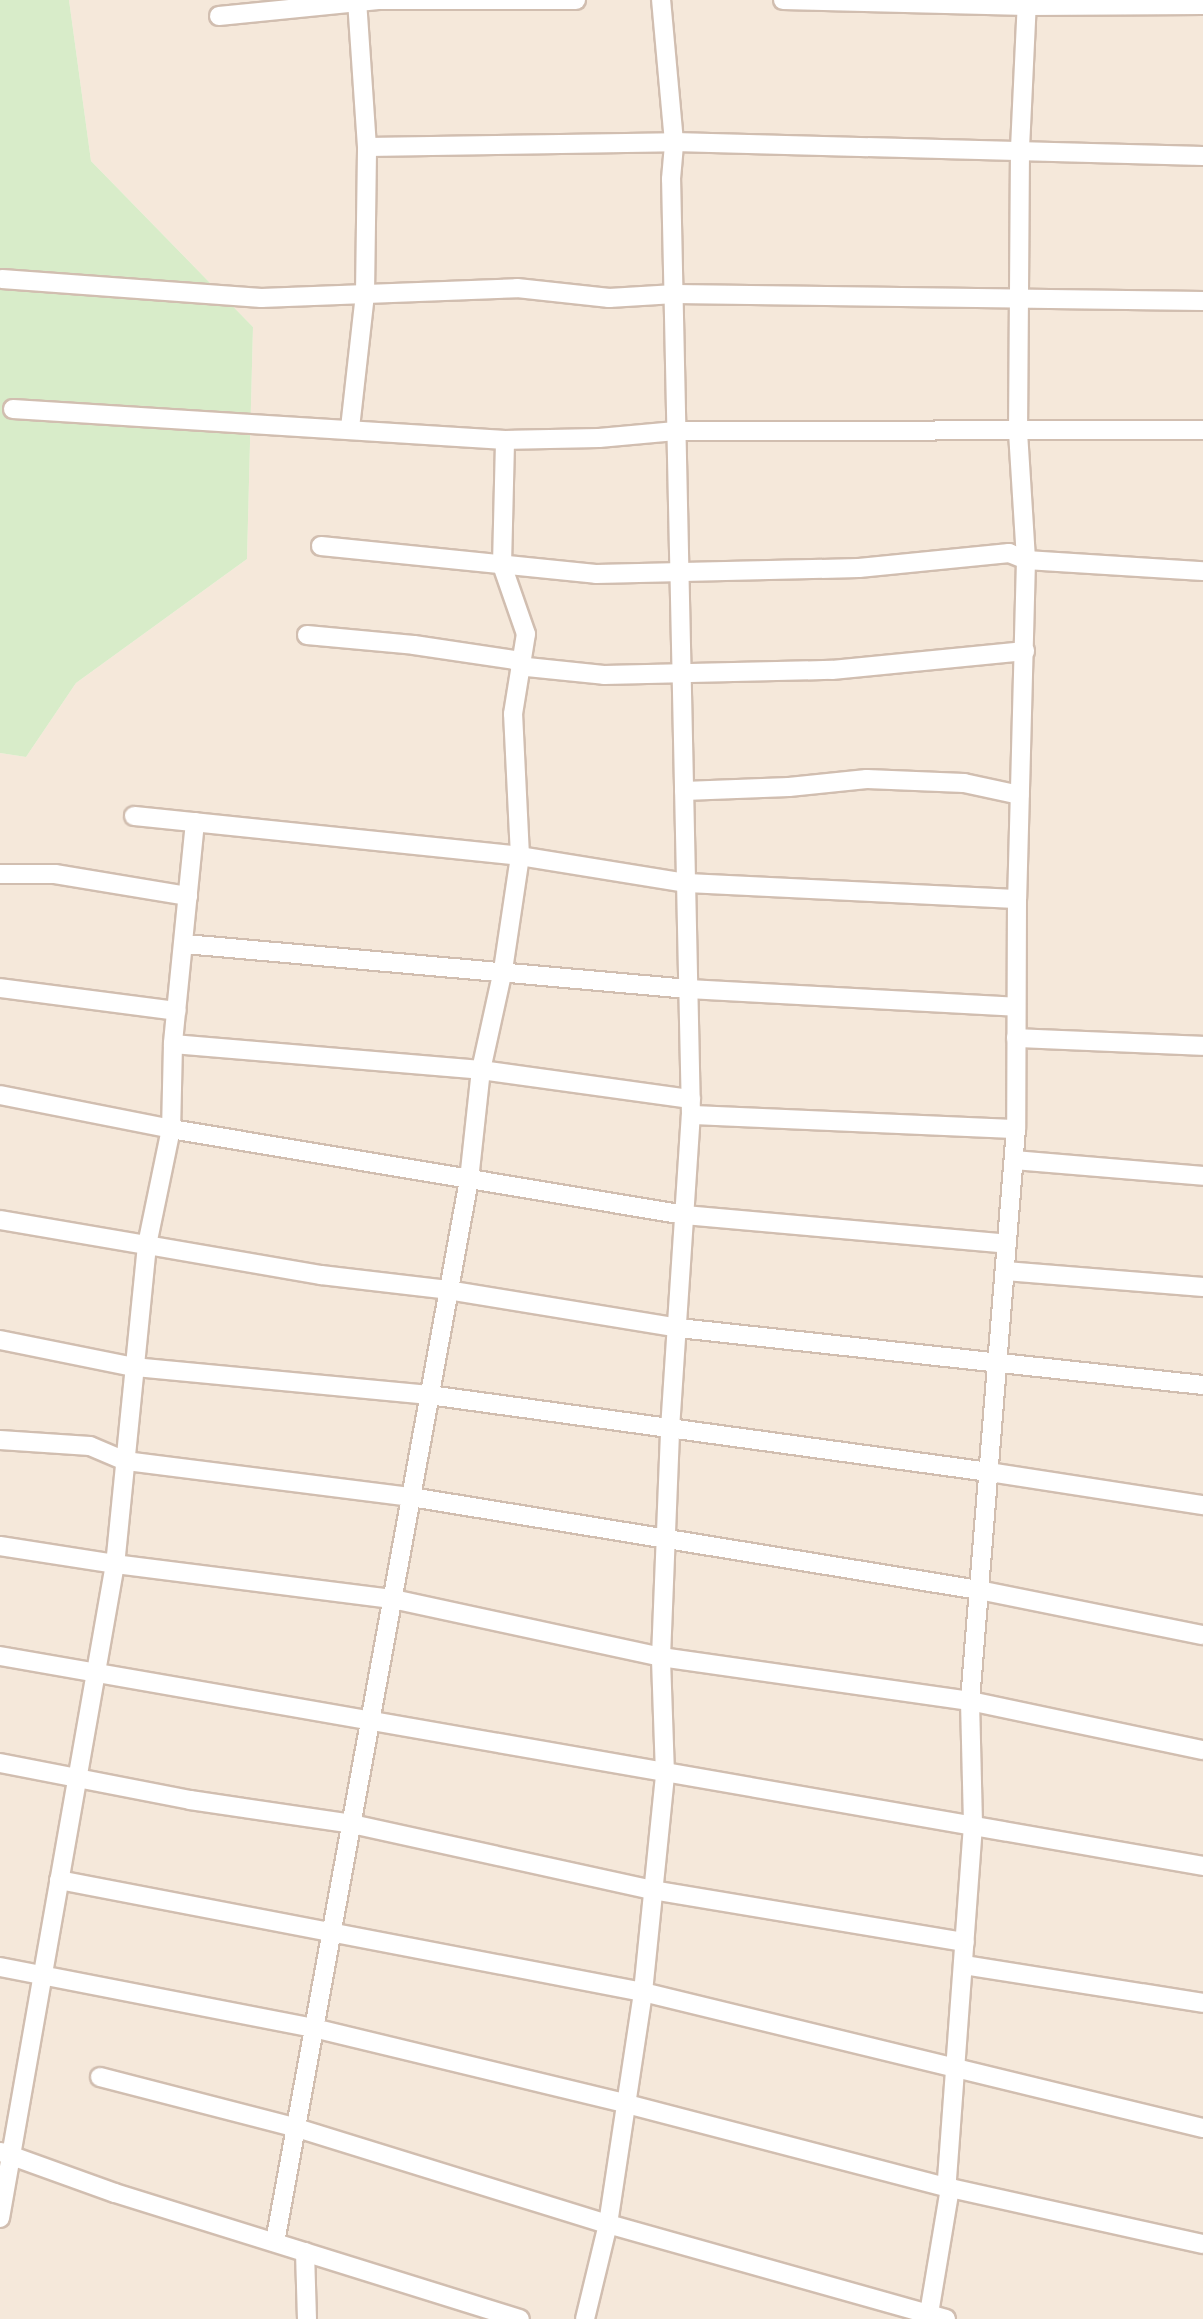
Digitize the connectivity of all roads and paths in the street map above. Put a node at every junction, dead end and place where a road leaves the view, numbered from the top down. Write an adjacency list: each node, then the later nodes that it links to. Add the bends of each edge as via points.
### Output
1 (576, 0): 4 (street)
2 (661, 0): 8 (street)
3 (783, 0): 5 (street)
4 (357, 1): 7 (street); 9 (street)
5 (1027, 3): 6 (street); 10 (street)
6 (1203, 5)
7 (219, 16)
8 (674, 142): 9 (street); 10 (street); 14 (street)
9 (367, 147): 13 (street)
10 (1020, 149): 11 (street); 15 (street)
11 (1203, 156)
12 (2, 279): 13 (street, via 261,298)
13 (365, 294): 14 (street, via 517,288 609,298); 18 (street)
14 (673, 295): 15 (street); 20 (street)
15 (1019, 300): 16 (street); 21 (street)
16 (1203, 301)
17 (13, 409): 18 (street)
18 (350, 428): 22 (street)
19 (1203, 430): 21 (street)
20 (676, 431): 21 (street); 22 (street); 26 (street)
21 (1018, 432): 24 (street)
22 (505, 440): 25 (street)
23 (321, 546): 25 (street)
24 (1026, 560): 26 (street, via 1009,553 859,568); 27 (street); 29 (street)
25 (502, 565): 26 (street, via 596,574); 30 (street, via 526,634)
26 (679, 571): 31 (street)
27 (1203, 571)
28 (307, 635): 30 (street, via 414,645)
29 (1025, 651): 31 (street, via 832,670); 33 (street)
30 (522, 664): 31 (street, via 604,675); 36 (street, via 513,714)
31 (681, 672): 32 (street)
32 (684, 791): 33 (street, via 867,779 964,783); 38 (street)
33 (1020, 795): 40 (street)
34 (134, 816): 35 (street)
35 (195, 822): 36 (street); 39 (street)
36 (520, 856): 38 (street); 42 (street)
37 (0, 874): 39 (street, via 55,874)
38 (686, 883): 40 (street); 44 (street)
39 (188, 896): 41 (street)
40 (1017, 899): 45 (street)
41 (185, 944): 42 (street); 46 (street)
42 (503, 970): 44 (street); 50 (street)
43 (0, 988): 46 (street)
44 (688, 989): 45 (street); 52 (street)
45 (1016, 1007): 47 (street)
46 (177, 1011): 48 (street)
47 (1016, 1038): 49 (street); 54 (street)
48 (173, 1044): 50 (street); 53 (street)
49 (1203, 1046)
50 (481, 1070): 52 (street); 57 (street)
51 (0, 1095): 53 (street)
52 (691, 1107): 54 (street); 58 (street)
53 (171, 1129): 57 (street); 61 (street)
54 (1016, 1129): 55 (street)
55 (1014, 1160): 56 (street); 60 (street)
56 (1203, 1176)
57 (469, 1180): 58 (street); 64 (street)
58 (685, 1215): 60 (street); 65 (street)
59 (0, 1220): 61 (street)
60 (1007, 1244): 62 (street)
61 (147, 1245): 64 (street); 68 (street)
62 (1005, 1271): 63 (street); 67 (street)
63 (1203, 1287)
64 (448, 1290): 65 (street); 70 (street)
65 (679, 1328): 67 (street); 71 (street)
66 (0, 1340): 68 (street)
67 (997, 1360): 69 (street); 74 (street)
68 (134, 1367): 70 (street); 73 (street)
69 (1203, 1385)
70 (429, 1395): 71 (street); 75 (street)
71 (670, 1429): 74 (street); 77 (street)
72 (0, 1440): 73 (street, via 90,1446)
73 (126, 1461): 75 (street); 79 (street)
74 (989, 1472): 76 (street); 80 (street)
75 (411, 1497): 77 (street); 81 (street)
76 (1203, 1505)
77 (665, 1540): 80 (street); 84 (street)
78 (0, 1546): 79 (street)
79 (115, 1564): 81 (street); 85 (street)
80 (979, 1590): 82 (street); 86 (street)
81 (393, 1599): 84 (street); 87 (street)
82 (1203, 1635)
83 (0, 1656): 85 (street)
84 (661, 1657): 86 (street); 90 (street)
85 (96, 1673): 87 (street); 91 (street)
86 (970, 1701): 88 (street); 93 (street)
87 (369, 1721): 90 (street); 92 (street)
88 (1203, 1750)
89 (0, 1763): 91 (street)
90 (665, 1774): 93 (street); 96 (street)
91 (77, 1777): 92 (street); 95 (street)
92 (352, 1824): 96 (street); 97 (street)
93 (973, 1825): 94 (street); 98 (street)
94 (1203, 1866)
95 (59, 1880): 97 (street); 101 (street)
96 (653, 1890): 98 (street); 102 (street)
97 (332, 1930): 102 (street); 104 (street)
98 (965, 1942): 99 (street)
99 (964, 1965): 103 (street); 105 (street)
100 (0, 1967): 101 (street)
101 (42, 1978): 104 (street); 110 (street)
102 (643, 1992): 105 (street); 107 (street)
103 (1203, 2003)
104 (314, 2028): 107 (street); 108 (street)
105 (957, 2071): 109 (street); 111 (street)
106 (100, 2077): 108 (street)
107 (627, 2104): 111 (street); 113 (street)
108 (297, 2128): 113 (street); 114 (street)
109 (1203, 2128)
110 (6, 2154): 112 (street); 114 (street)
111 (950, 2188): 115 (street); 117 (street)
112 (0, 2218)
113 (608, 2224): 117 (street); 120 (street)
114 (275, 2242): 116 (street)
115 (1203, 2244)
116 (305, 2252): 118 (street); 119 (street)
117 (934, 2317)
118 (307, 2319)
119 (520, 2319)
120 (585, 2319)

